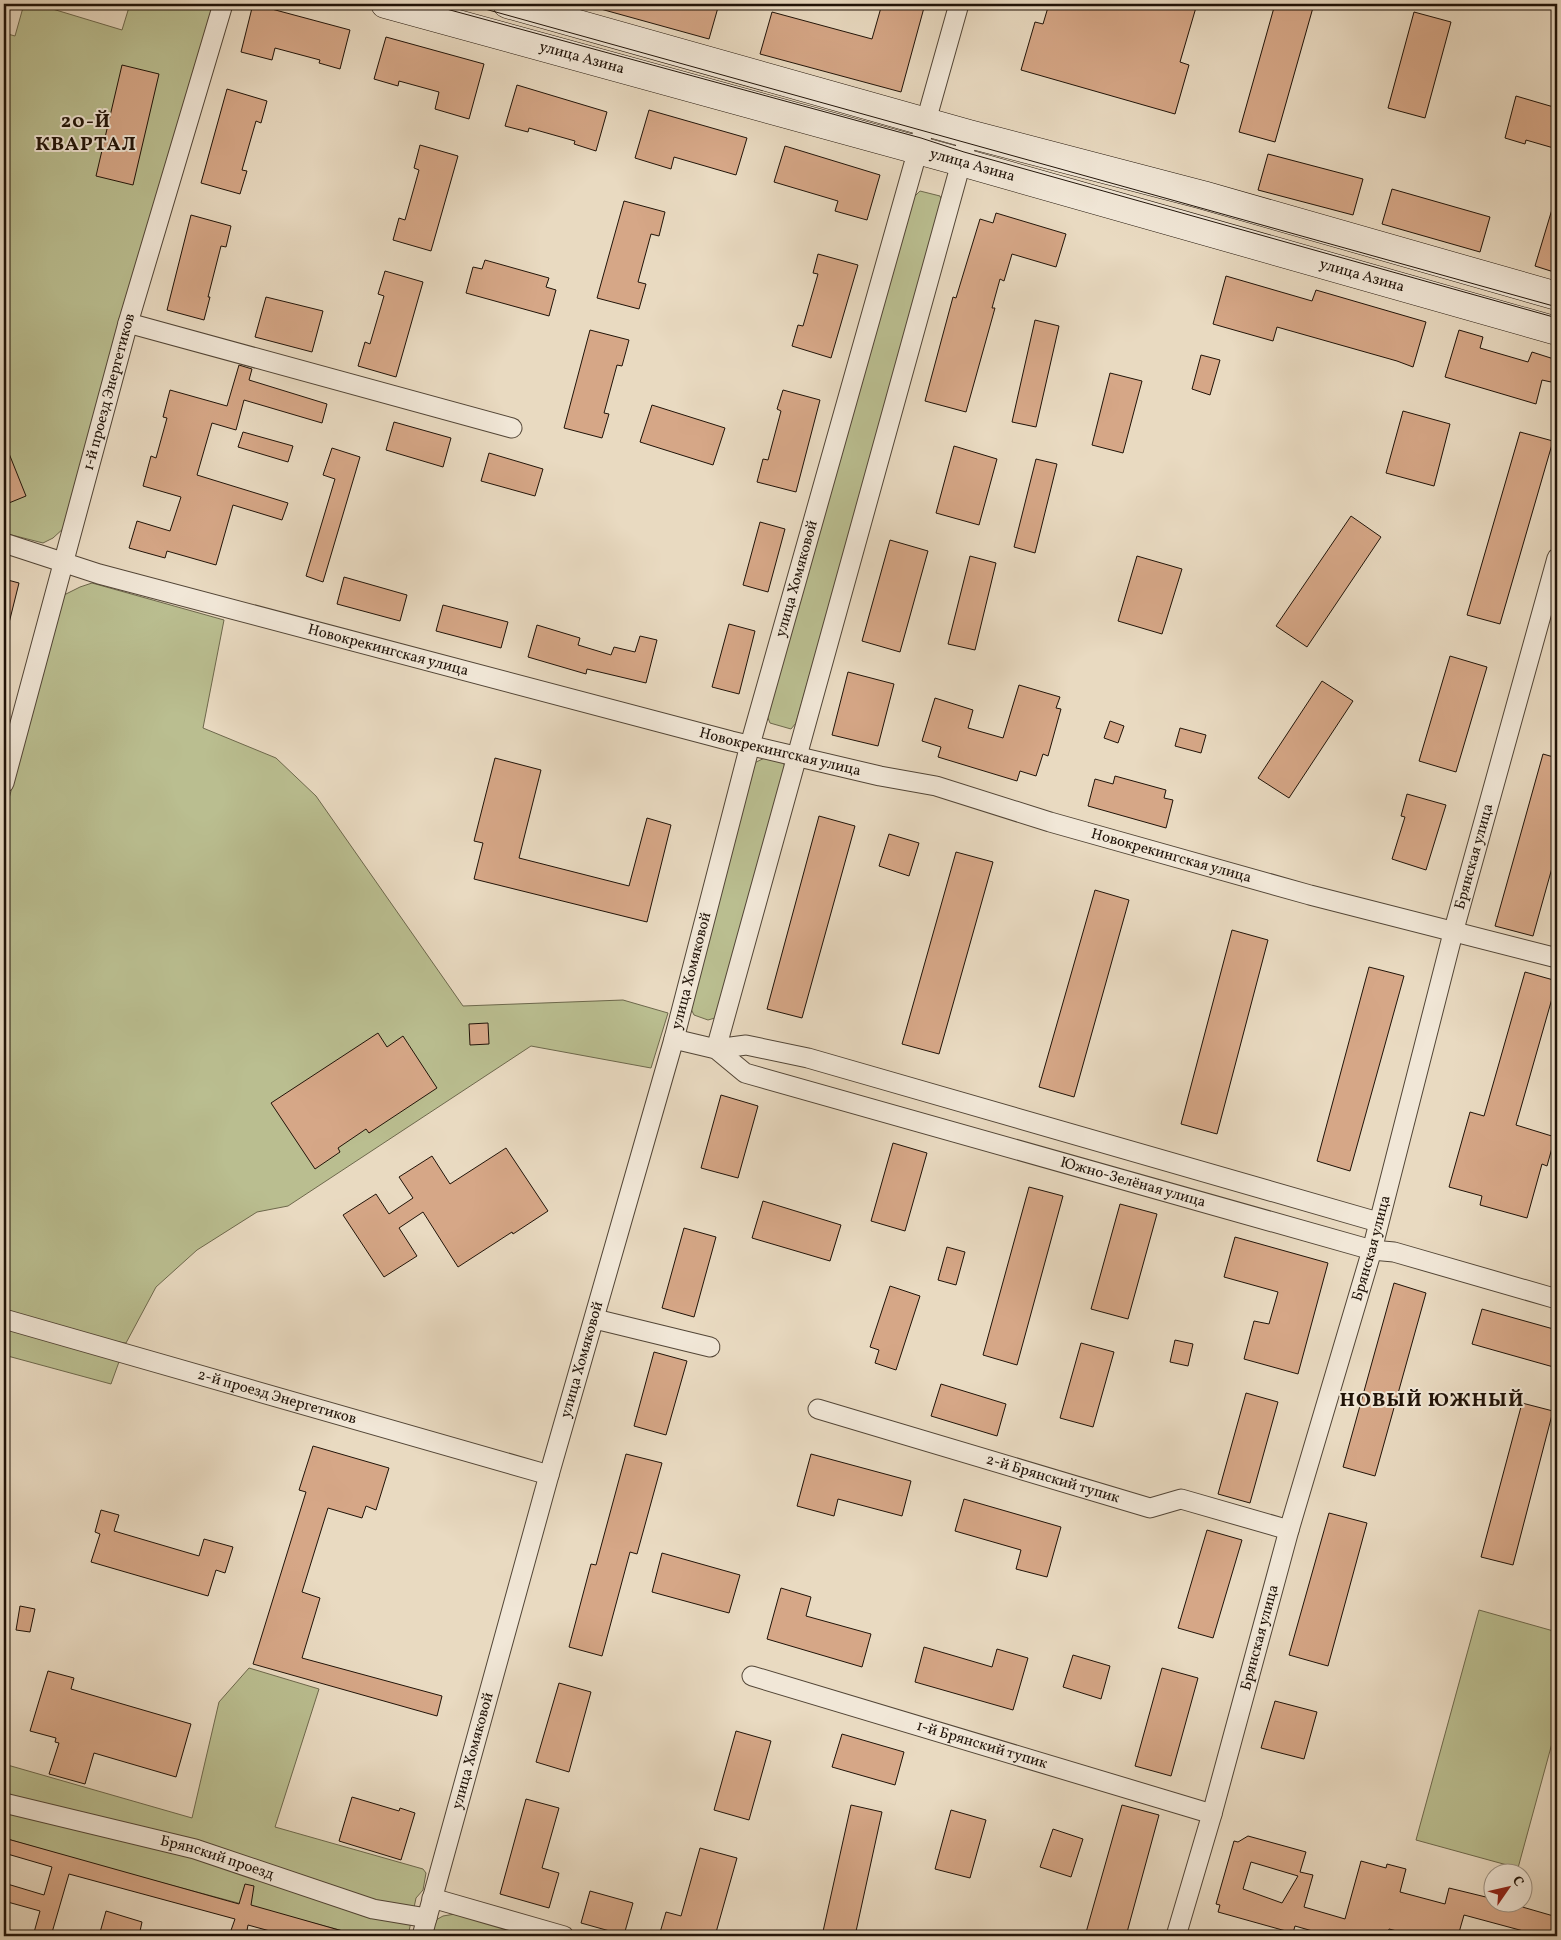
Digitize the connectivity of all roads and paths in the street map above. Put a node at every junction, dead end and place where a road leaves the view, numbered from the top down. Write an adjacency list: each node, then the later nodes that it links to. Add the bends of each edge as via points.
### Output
1 (223, 4): 10 (street, 1-й проезд Энергетиков)
2 (385, 4): 7 (main road, улица Азина)
3 (507, 4): 5 (main road, улица Азина)
4 (959, 4): 5 (street, улица Хомяковой)
5 (926, 121): 6 (main road, улица Азина); 7 (street, улица Хомяковой)
6 (969, 134): 8 (street); 9 (main road, улица Азина, via 1203,195)
7 (918, 150): 8 (main road, улица Азина); 16 (street, улица Хомяковой)
8 (961, 162): 11 (main road, улица Азина); 17 (street)
9 (1557, 296)
10 (128, 323): 12 (street); 15 (street, 1-й проезд Энергетиков)
11 (1557, 331)
12 (512, 428)
13 (4, 543): 15 (street, Новокрекингская улица)
14 (1557, 558): 19 (street, Брянская улица)
15 (64, 563): 16 (street, Новокрекингская улица, via 118,580); 18 (street, 1-й проезд Энергетиков)
16 (750, 745): 17 (street, Новокрекингская улица); 21 (street, улица Хомяковой)
17 (797, 756): 19 (street, Новокрекингская улица, via 936,786 1233,874); 22 (street)
18 (4, 783)
19 (1453, 932): 20 (street, Новокрекингская улица); 23 (street, Брянская улица)
20 (1557, 958)
21 (676, 1031): 22 (street, Южно-Зелёная улица); 27 (street, улица Хомяковой)
22 (716, 1049): 23 (street, Южно-Зелёная улица, via 746,1045 808,1058); 24 (street, Южно-Зелёная улица, via 745,1072)
23 (1378, 1222): 24 (street, Брянская улица)
24 (1372, 1250): 25 (street, Южно-Зелёная улица, via 1394,1252); 31 (street, Брянская улица)
25 (1557, 1299)
26 (4, 1318): 30 (street, 2-й проезд Энергетиков)
27 (595, 1320): 28 (street); 30 (street, улица Хомяковой)
28 (710, 1347)
29 (818, 1409): 31 (street, 2-й Брянский тупик, via 1150,1508 1181,1499)
30 (549, 1475): 35 (street, улица Хомяковой)
31 (1289, 1530): 34 (street, Брянская улица)
32 (752, 1676): 34 (street, 1-й Брянский тупик)
33 (4, 1803): 36 (street, Брянский проезд, via 195,1849 373,1909)
34 (1212, 1814): 39 (street, Брянская улица)
35 (432, 1898): 36 (street, улица Хомяковой); 38 (street)
36 (427, 1918): 37 (street, улица Хомяковой)
37 (422, 1936)
38 (564, 1936)
39 (1176, 1936)

